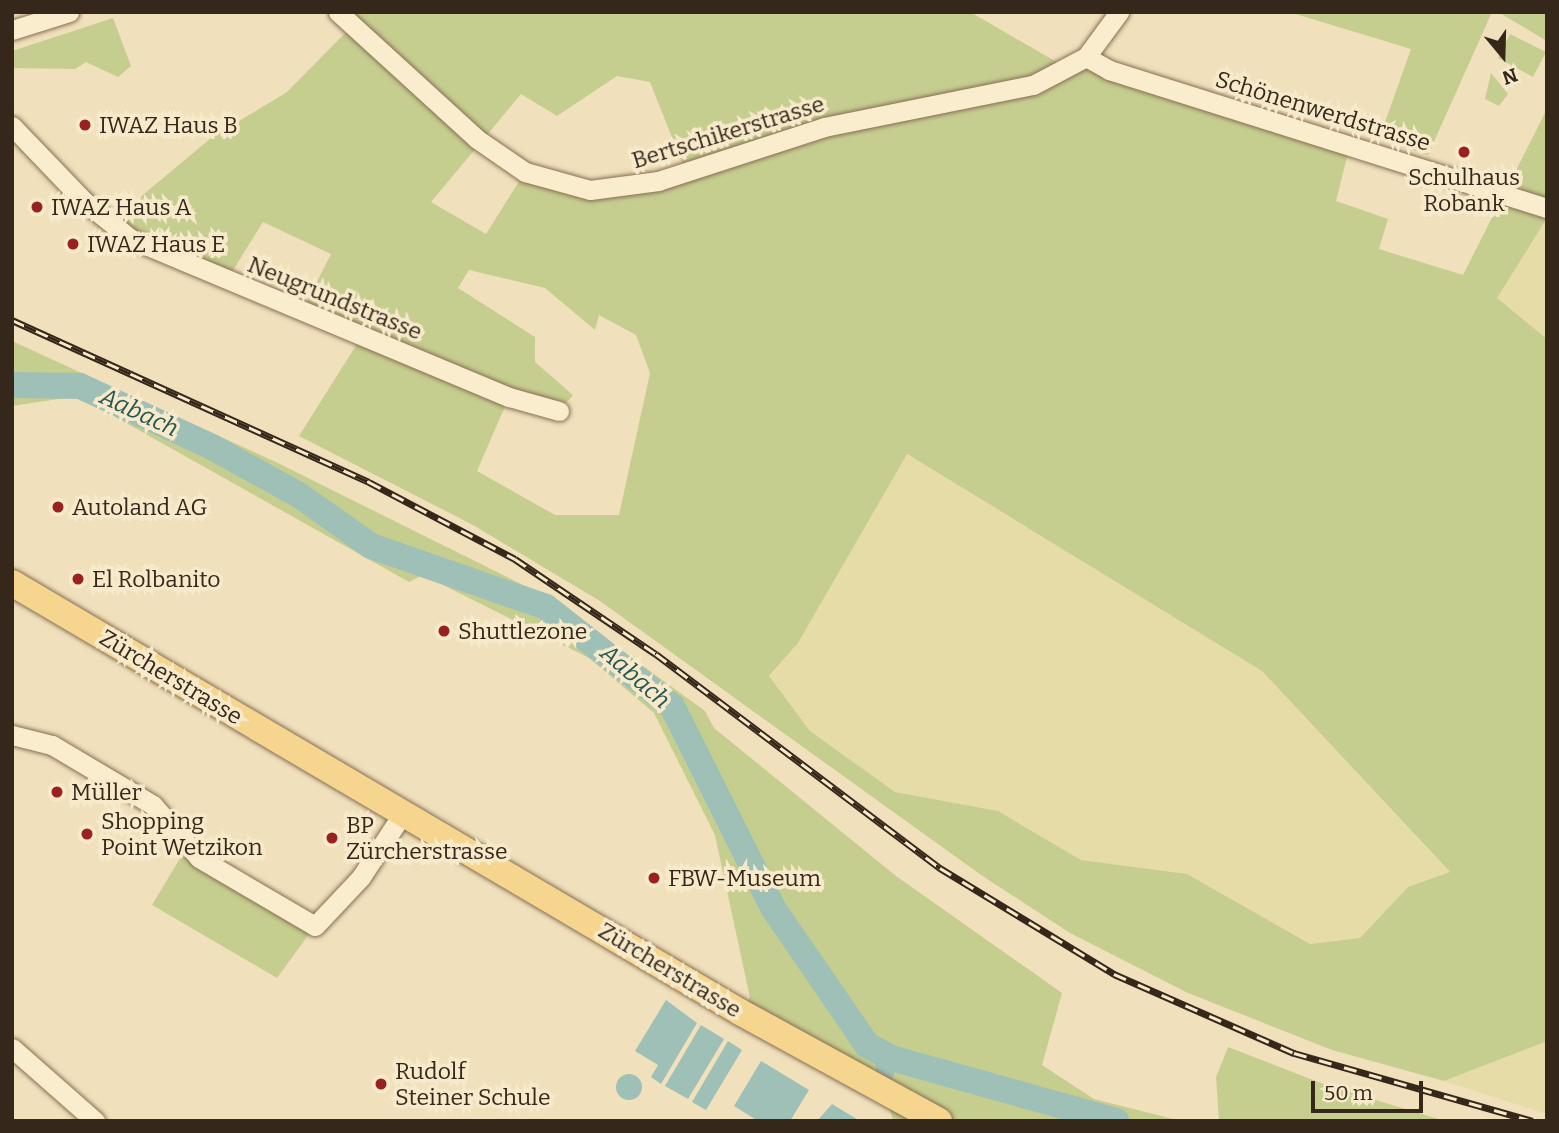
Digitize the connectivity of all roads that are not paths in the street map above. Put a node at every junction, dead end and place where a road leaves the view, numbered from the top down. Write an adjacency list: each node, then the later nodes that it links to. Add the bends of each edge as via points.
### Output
1 (69, 12): 4 (street)
2 (338, 12): 5 (street, Bertschikerstrasse, via 477,139 524,172 590,190 658,181 824,127 992,98 1033,85)
3 (1119, 12): 5 (street, Bertschikerstrasse)
4 (12, 30)
5 (1086, 57): 7 (street, Schönenwerdstrasse, via 1109,70)
6 (12, 126): 8 (street, Neugrundstrasse, via 83,201 131,239 509,397)
7 (1547, 208)
8 (559, 411)
9 (12, 583): 11 (main road, Zürcherstrasse)
10 (12, 735): 11 (street, via 52,745 153,805 199,858 315,926 361,877)
11 (403, 813): 14 (main road, Zürcherstrasse)
12 (12, 1048): 13 (street)
13 (94, 1121)
14 (939, 1121)

